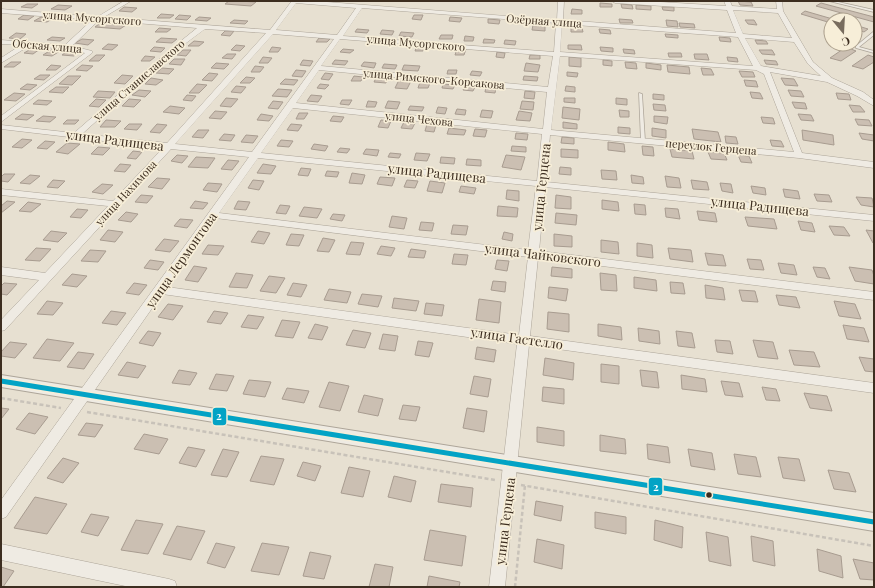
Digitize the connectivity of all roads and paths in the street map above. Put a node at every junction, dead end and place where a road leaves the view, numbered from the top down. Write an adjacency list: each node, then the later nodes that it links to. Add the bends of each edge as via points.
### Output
1 (128, 1): 15 (street)
2 (292, 1): 3 (street, Озёрная улица)
3 (295, 1): 10 (street, Озёрная улица); 18 (street, улица Нахимова)
4 (561, 1): 16 (street, улица Герцена)
5 (615, 1): 9 (street)
6 (779, 1): 14 (street)
7 (830, 1): 12 (lane)
8 (416, 3): 11 (street)
9 (728, 5): 14 (street); 20 (street)
10 (360, 7): 11 (street, Озёрная улица); 21 (street, улица Лермонтова)
11 (403, 10): 16 (street, Озёрная улица)
12 (874, 10)
13 (1, 11): 15 (street, улица Мусоргского)
14 (780, 12): 22 (street)
15 (98, 19): 17 (street, улица Мусоргского); 25 (street)
16 (559, 22): 20 (street, Озёрная улица); 27 (street, улица Герцена)
17 (204, 26): 18 (street, улица Мусоргского); 39 (street, улица Станиславского, via 168,54)
18 (272, 31): 21 (street, улица Мусоргского); 41 (street, улица Нахимова)
19 (874, 33): 26 (lane, via 857,47)
20 (740, 35): 22 (street, Озёрная улица); 30 (street)
21 (339, 37): 27 (street, улица Мусоргского); 29 (street, улица Лермонтова)
22 (797, 40): 31 (street, via 810,63)
23 (1, 42): 24 (street, Обская улица)
24 (26, 45): 25 (street, Обская улица); 28 (street)
25 (67, 47): 36 (street, Обская улица, via 90,52)
26 (874, 52)
27 (557, 54): 30 (street, улица Мусоргского); 32 (street, улица Герцена)
28 (1, 61)
29 (317, 68): 32 (street, улица Римского-Корсакова); 35 (street, улица Лермонтова)
30 (758, 68): 31 (street, улица Мусоргского); 43 (street, via 767,73)
31 (829, 80): 34 (street, via 860,94)
32 (551, 90): 38 (street, улица Герцена)
33 (640, 94): 40 (lane)
34 (874, 104)
35 (290, 105): 38 (street, улица Чехова); 42 (street, улица Лермонтова)
36 (1, 120)
37 (1, 127): 39 (street, улица Радищева)
38 (547, 132): 40 (street, переулок Герцена); 45 (street, улица Герцена)
39 (76, 135): 41 (street, улица Радищева)
40 (643, 141): 43 (street, переулок Герцена)
41 (170, 146): 42 (street, улица Радищева); 47 (street, улица Нахимова)
42 (255, 154): 45 (street, улица Радищева); 48 (street, улица Лермонтова)
43 (799, 155): 44 (street, переулок Герцена)
44 (874, 165)
45 (541, 183): 49 (street, улица Радищева); 50 (street, улица Герцена)
46 (1, 192): 47 (street)
47 (114, 204): 52 (street, улица Нахимова)
48 (212, 215): 50 (street, улица Чайковского); 53 (street, улица Лермонтова)
49 (874, 218)
50 (534, 253): 54 (street, улица Чайковского); 56 (street, улица Герцена)
51 (1, 270): 52 (street)
52 (47, 277): 55 (street, улица Нахимова)
53 (159, 290): 56 (street, улица Гастелло); 59 (street, улица Лермонтова)
54 (874, 297)
55 (1, 327)
56 (525, 340): 58 (street, улица Гастелло); 62 (street, улица Герцена)
57 (1, 381): 59 (street)
58 (874, 388)
59 (85, 394): 61 (street, улица Лермонтова); 62 (street)
60 (1, 398): 61 (path)
61 (74, 410): 63 (path); 65 (street, улица Лермонтова)
62 (512, 462): 63 (street, улица Герцена); 66 (street)
63 (509, 482): 64 (path); 70 (street, улица Герцена)
64 (525, 485): 67 (path); 71 (path)
65 (1, 512)
66 (874, 522)
67 (874, 546)
68 (1, 552): 69 (street)
69 (169, 587)
70 (497, 587)
71 (515, 587)

